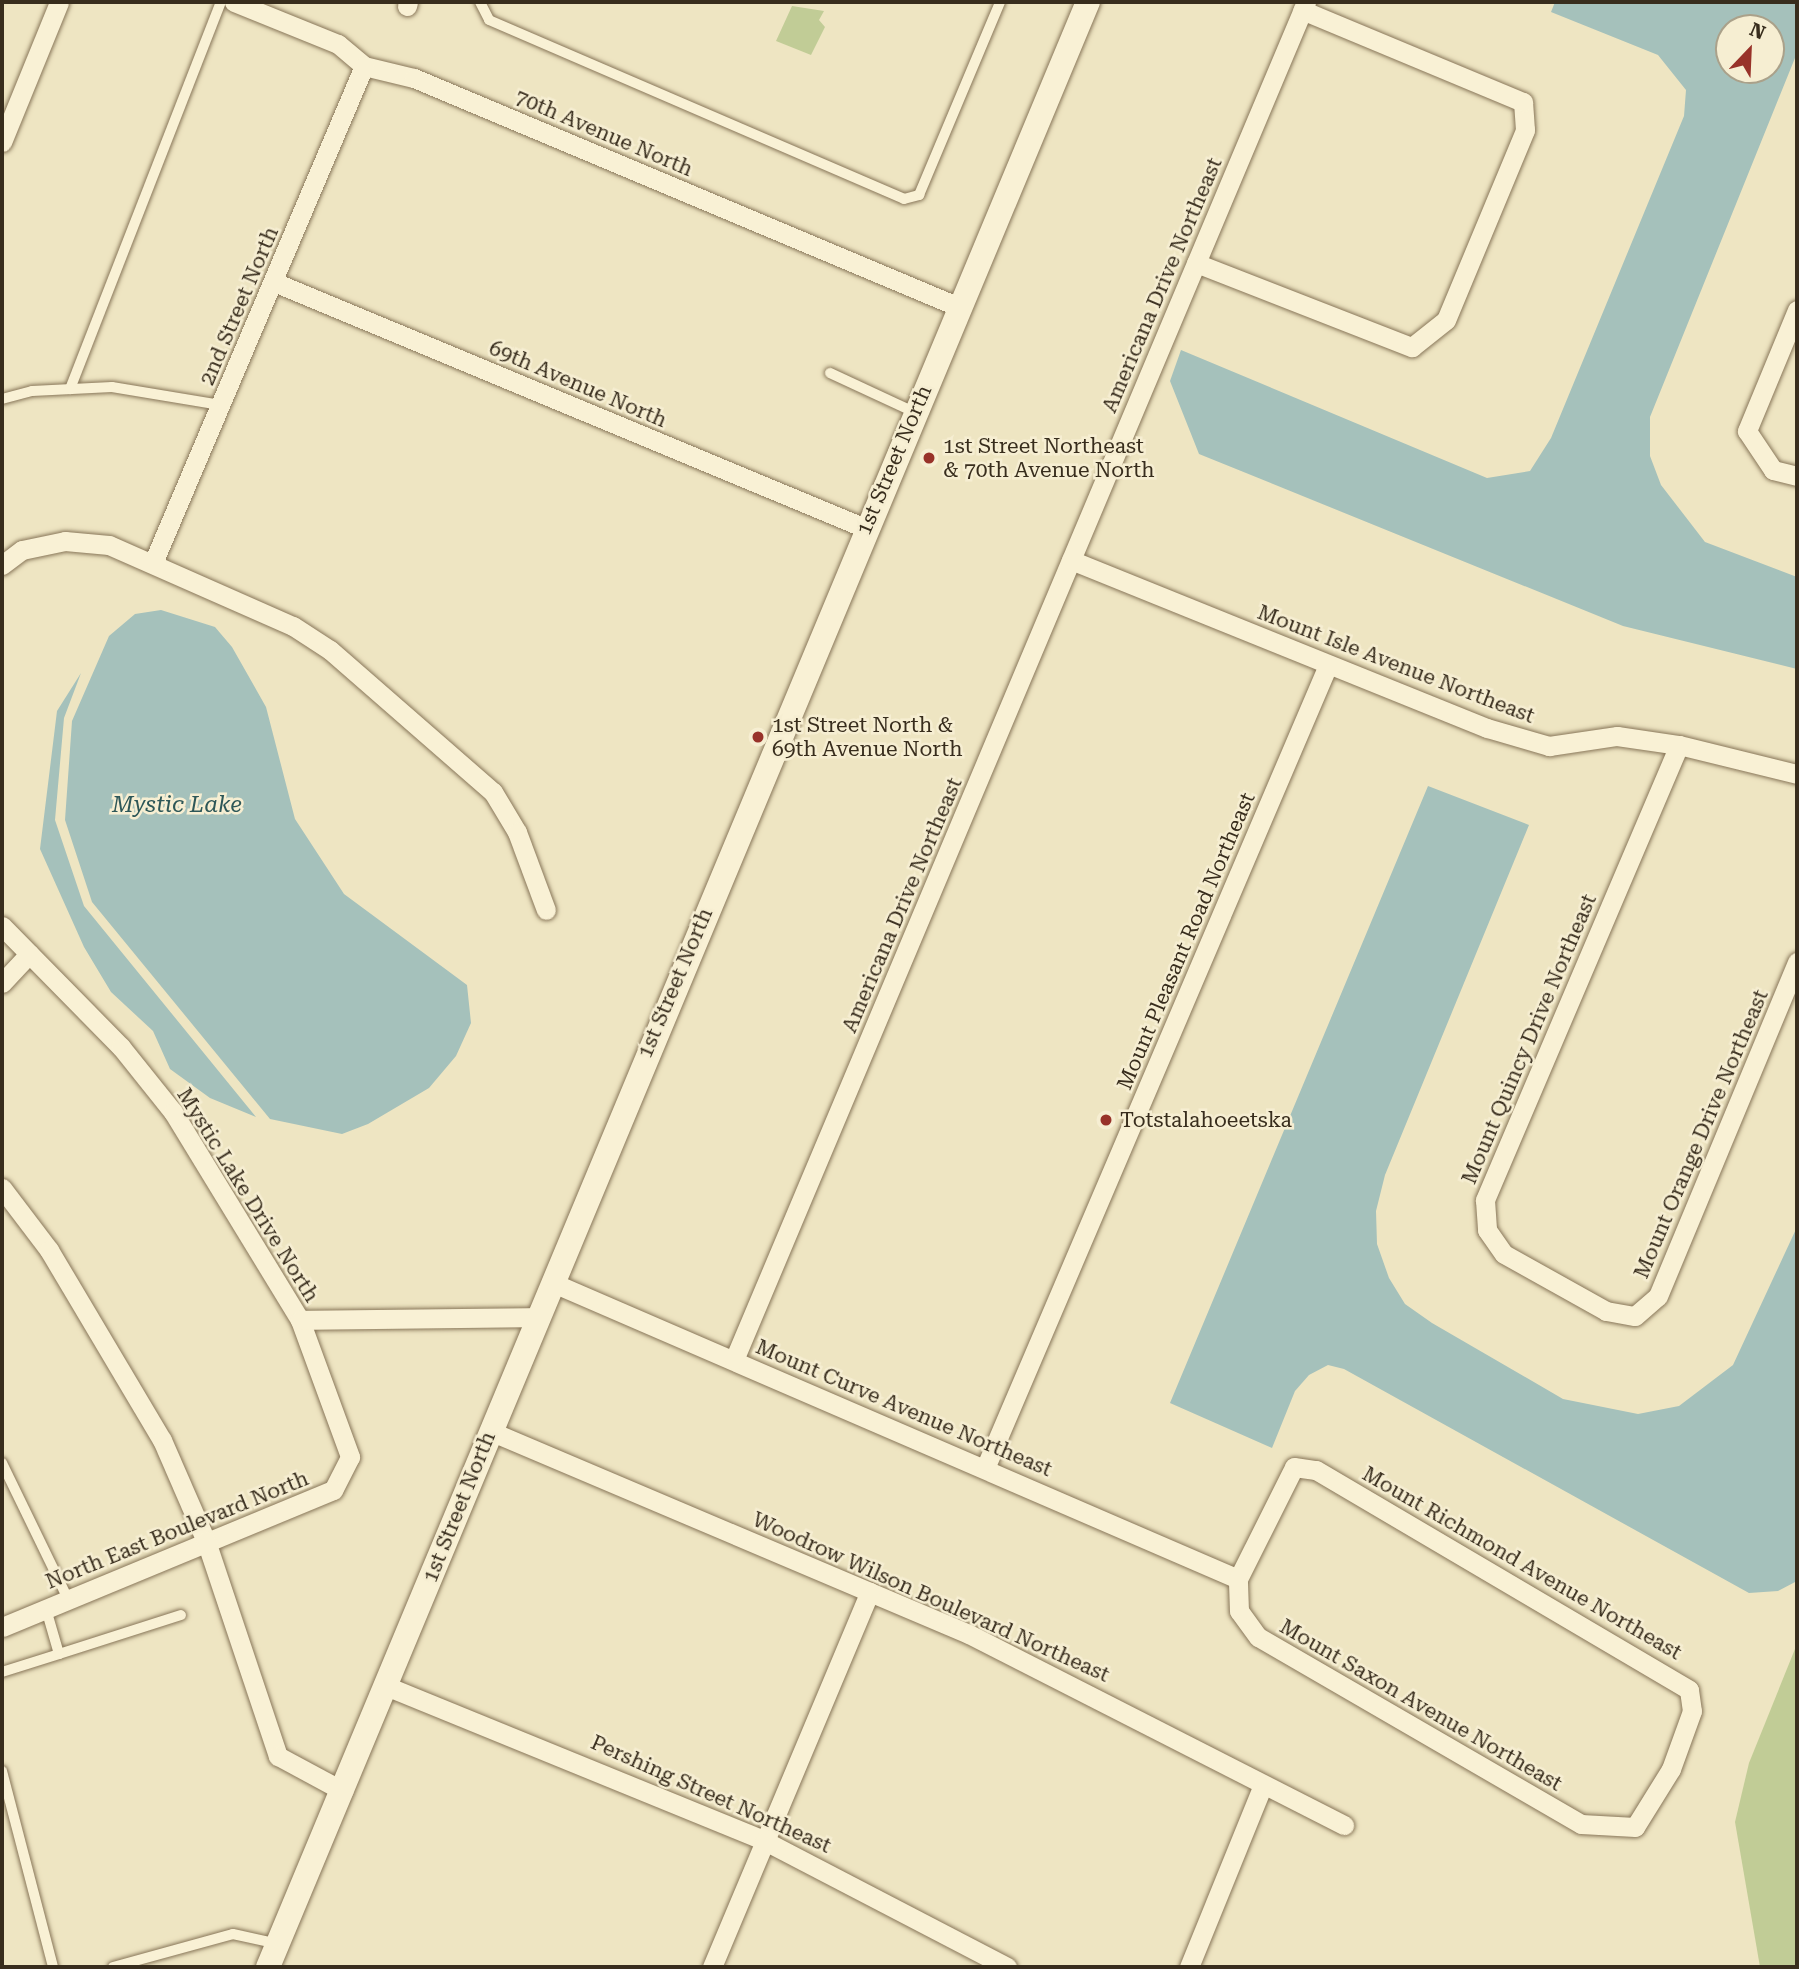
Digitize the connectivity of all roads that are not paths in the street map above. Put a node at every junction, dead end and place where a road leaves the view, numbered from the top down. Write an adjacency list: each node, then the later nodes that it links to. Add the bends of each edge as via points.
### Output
1 (59, 2): 9 (street)
2 (221, 2): 15 (lane)
3 (234, 2): 8 (street, 70th Avenue North, via 338,44)
4 (480, 2): 5 (lane, via 489,20 904,199 919,195)
5 (1000, 2)
6 (1088, 2): 12 (street, 1st Street North)
7 (1304, 6): 10 (street, Americana Drive Northeast); 10 (street, via 1523,102 1525,130 1462,282 1446,320 1412,347)
8 (364, 66): 11 (street, 2nd Street North); 12 (street, 70th Avenue North, via 414,78)
9 (2, 142)
10 (1196, 263): 21 (street, Americana Drive Northeast)
11 (274, 282): 17 (street, 2nd Street North); 20 (street, 69th Avenue North)
12 (959, 307): 18 (street, 1st Street North)
13 (1797, 310): 19 (street, via 1747,432 1773,470)
14 (831, 373): 18 (lane)
15 (70, 389): 16 (lane); 17 (lane, via 112,387)
16 (2, 399)
17 (221, 405): 22 (street, 2nd Street North)
18 (914, 412): 20 (street, 1st Street North)
19 (1797, 476)
20 (865, 528): 33 (street, 1st Street North)
21 (1071, 560): 24 (street, Mount Isle Avenue Northeast); 37 (street, Americana Drive Northeast)
22 (153, 563): 23 (street, via 109,545 65,541 22,550); 27 (street, via 293,626 330,650 493,792 517,832)
23 (2, 565)
24 (1328, 665): 25 (street, Mount Isle Avenue Northeast, via 1487,728 1549,746 1617,736); 41 (street, Mount Pleasant Road Northeast)
25 (1678, 745): 26 (street, Mount Isle Avenue Northeast); 34 (street, Mount Quincy Drive Northeast, via 1485,1200 1487,1230 1504,1254 1606,1311)
26 (1797, 774)
27 (546, 910)
28 (2, 926): 29 (street, Mystic Lake Drive North)
29 (29, 954): 31 (street); 36 (street, Mystic Lake Drive North, via 121,1046 173,1112)
30 (1797, 962): 34 (street, Mount Orange Drive Northeast, via 1658,1296)
31 (2, 983)
32 (2, 1188): 42 (street, via 104,1337 162,1440)
33 (551, 1282): 35 (street, 1st Street North); 37 (street, Mount Curve Avenue Northeast)
34 (1635, 1316)
35 (537, 1317): 36 (street); 38 (street, 1st Street North)
36 (300, 1320): 39 (street, Mystic Lake Drive North)
37 (734, 1360): 41 (street, Mount Curve Avenue Northeast)
38 (490, 1431): 44 (street, Woodrow Wilson Boulevard Northeast); 51 (street, 1st Street North)
39 (350, 1457): 42 (street, North East Boulevard North, via 333,1490)
40 (2, 1463): 45 (lane)
41 (986, 1466): 43 (street, Mount Curve Avenue Northeast)
42 (206, 1541): 45 (street, North East Boulevard North); 54 (street, via 278,1756)
43 (1238, 1579): 56 (street, Mount Saxon Avenue Northeast, via 1239,1612 1258,1637 1581,1824); 56 (street, Mount Richmond Avenue Northeast, via 1280,1487 1294,1467 1316,1470 1668,1672 1689,1690 1692,1711 1651,1804 1635,1827)
44 (870, 1592): 53 (street, Woodrow Wilson Boulevard Northeast, via 1070,1681); 57 (street)
45 (68, 1599): 46 (street, North East Boulevard North)
46 (46, 1609): 48 (street, North East Boulevard North); 49 (lane)
47 (181, 1615): 49 (lane)
48 (2, 1627)
49 (59, 1654): 50 (lane)
50 (2, 1672)
51 (386, 1686): 54 (street, 1st Street North); 57 (street, Pershing Street Northeast)
52 (2, 1771): 59 (lane)
53 (1263, 1785): 55 (street, Woodrow Wilson Boulevard Northeast); 64 (street)
54 (343, 1791): 58 (street, 1st Street North)
55 (1344, 1825)
56 (1621, 1828)
57 (765, 1841): 62 (street); 63 (street, Pershing Street Northeast)
58 (278, 1944): 60 (lane, via 233,1934); 61 (street, 1st Street North)
59 (53, 1967)
60 (113, 1967)
61 (268, 1967)
62 (712, 1967)
63 (1007, 1967)
64 (1189, 1967)

